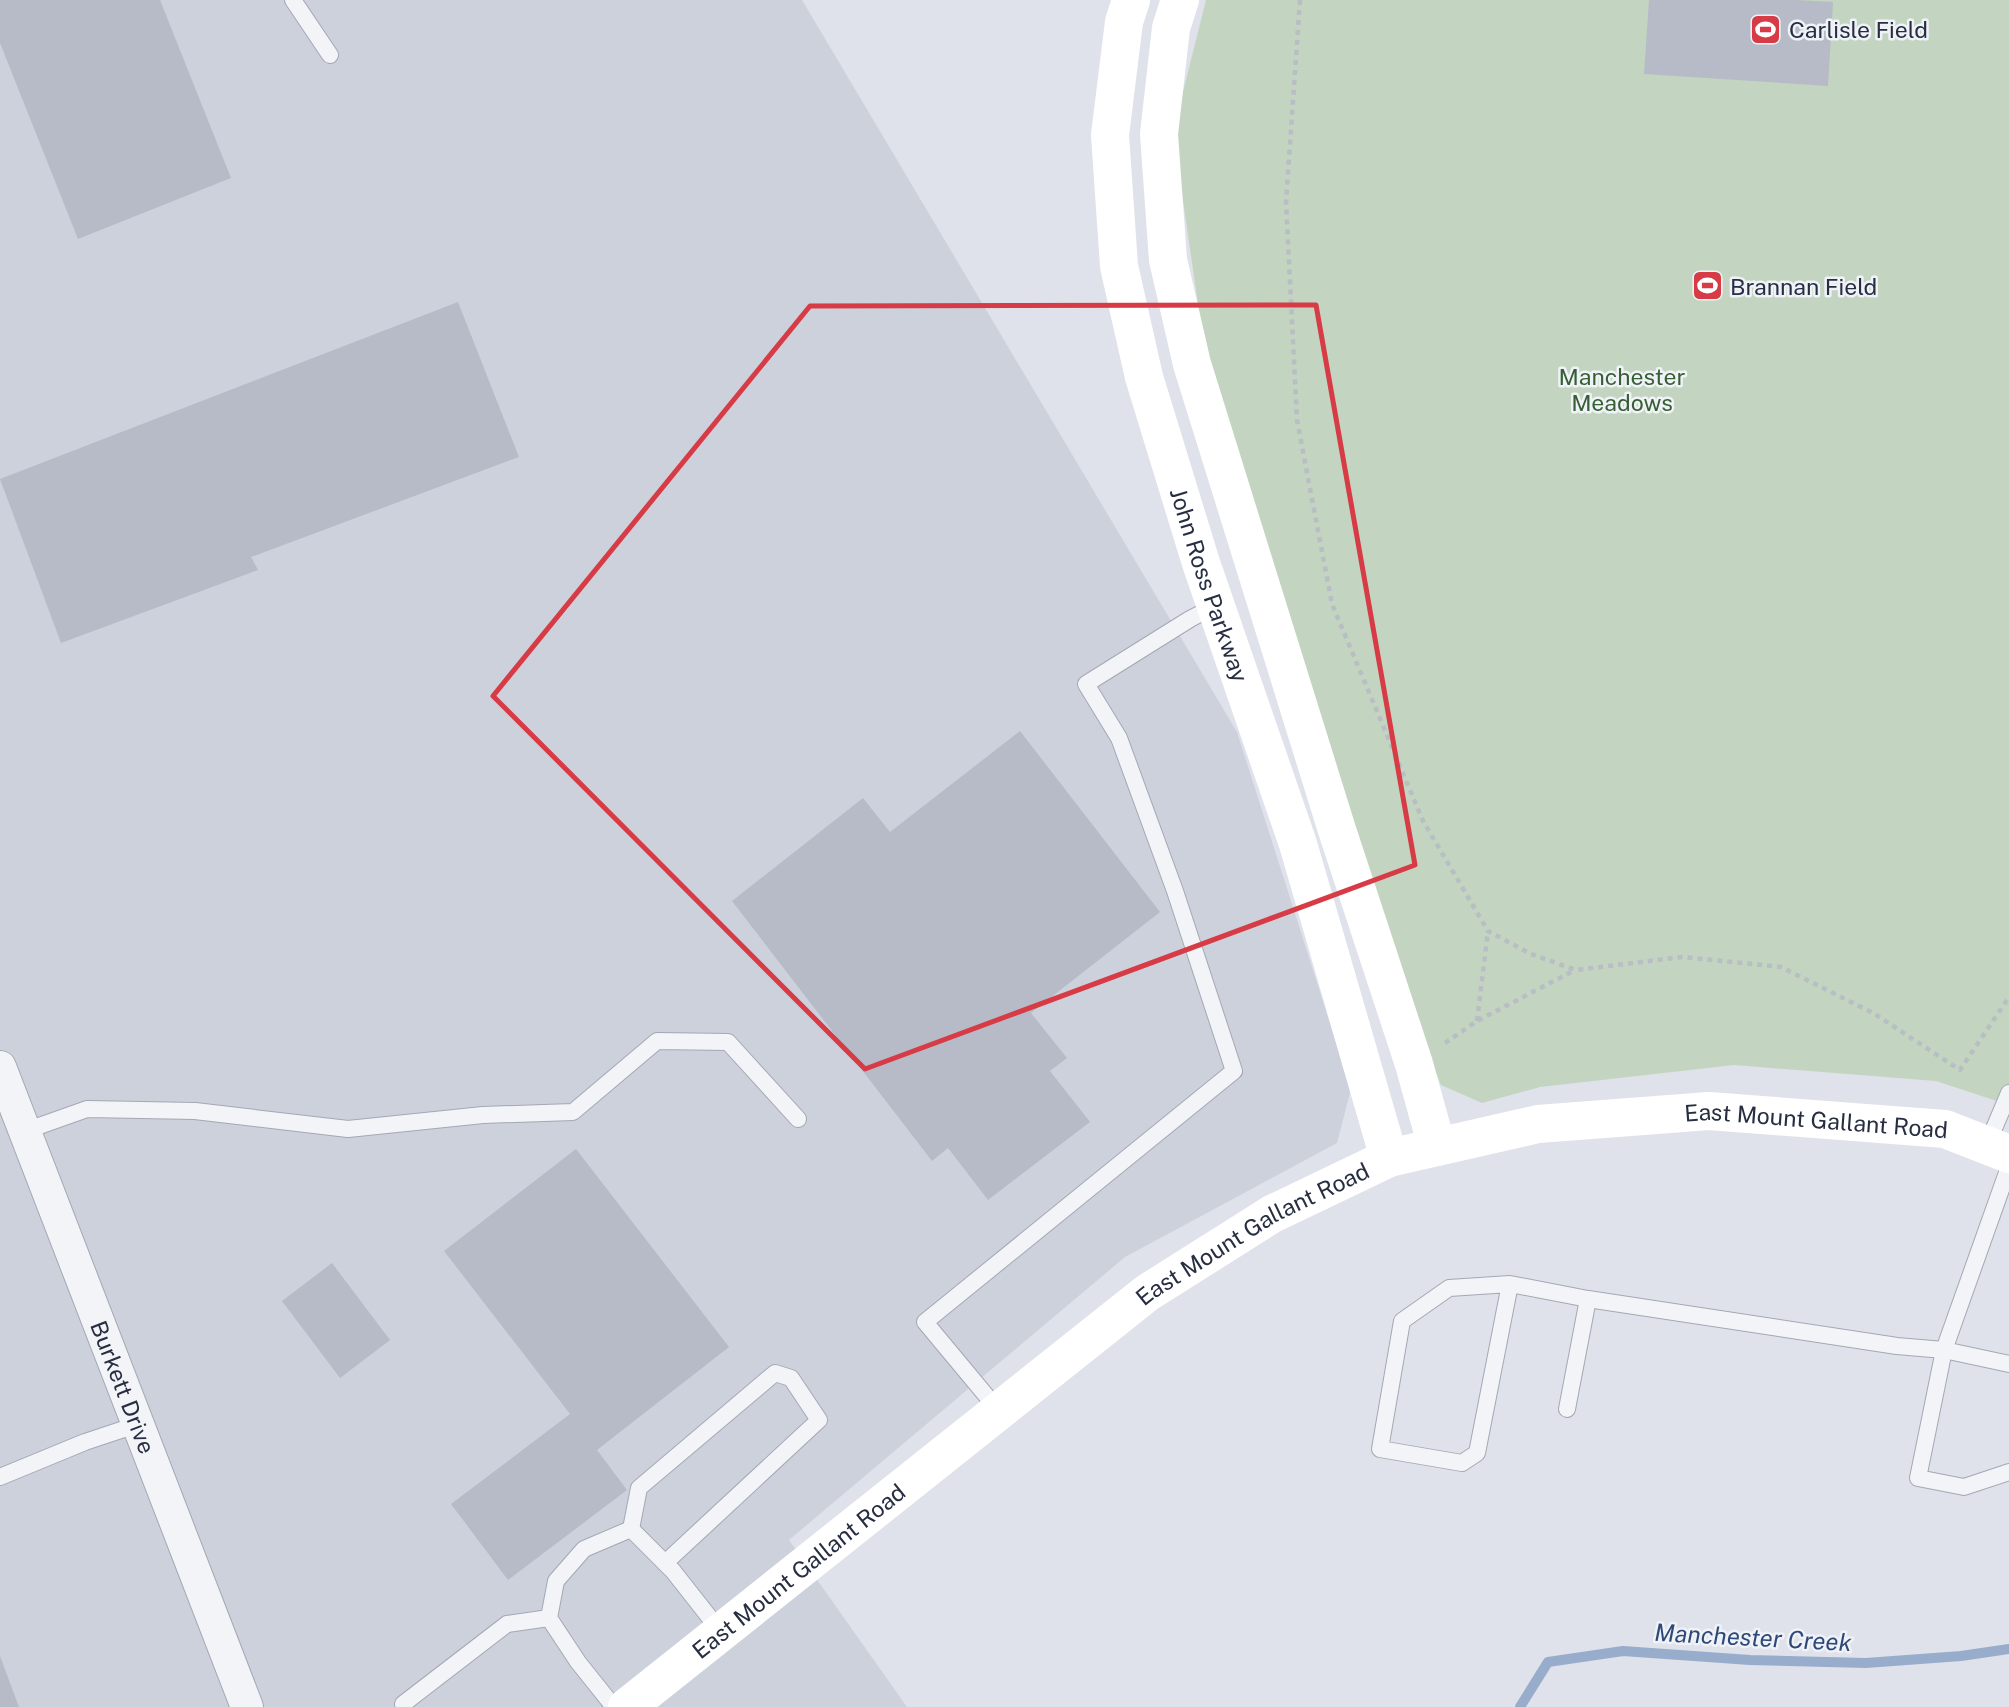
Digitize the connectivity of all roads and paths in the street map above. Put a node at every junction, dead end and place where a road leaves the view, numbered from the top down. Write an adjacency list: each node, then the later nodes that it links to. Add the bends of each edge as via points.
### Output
1 (293, 0): 5 (lane)
2 (1131, 0): 6 (street, John Ross Parkway, via 1124,22 1110,135 1119,266 1144,377)
3 (1180, 0): 11 (street, John Ross Parkway, via 1171,28 1159,134 1168,260 1192,364)
4 (1300, 0): 7 (path, via 1286,202 1293,352 1297,420 1332,604 1423,821)
5 (330, 55)
6 (1216, 606): 18 (street, John Ross Parkway, via 1298,844); 24 (lane, via 1087,684 1119,738 1234,1071 925,1322)
7 (1488, 931): 8 (path, via 1531,954); 10 (path)
8 (1576, 970): 9 (path, via 1682,957 1781,967 1873,1013 1961,1070); 10 (path)
9 (2009, 997)
10 (1477, 1021): 11 (path)
11 (1413, 1064): 16 (street, John Ross Parkway)
12 (0, 1067): 15 (street, Burkett Drive)
13 (2009, 1093): 17 (lane)
14 (798, 1119): 15 (lane, via 728,1042 657,1041 573,1112 484,1115 348,1129 195,1111 87,1109)
15 (25, 1131): 25 (street, Burkett Drive)
16 (1437, 1147): 17 (street, East Mount Gallant Road, via 1538,1124 1709,1111 1945,1129); 18 (street, East Mount Gallant Road)
17 (2002, 1155): 21 (lane)
18 (1389, 1158): 24 (street, East Mount Gallant Road, via 1272,1213 1147,1293)
19 (1510, 1284): 19 (lane, via 1449,1288 1402,1321 1380,1449 1462,1463 1477,1453); 20 (lane)
20 (1588, 1299): 21 (lane); 23 (lane)
21 (1944, 1350): 22 (lane); 26 (lane, via 1918,1478 1964,1487)
22 (2009, 1364)
23 (1567, 1409)
24 (999, 1411): 31 (street, East Mount Gallant Road)
25 (139, 1424): 27 (lane); 33 (street, Burkett Drive)
26 (2009, 1472)
27 (0, 1477)
28 (631, 1530): 29 (lane); 29 (lane, via 639,1488 775,1373 791,1378 819,1420); 30 (lane, via 583,1549 556,1581)
29 (665, 1563): 31 (lane)
30 (549, 1618): 32 (lane, via 507,1624); 34 (lane)
31 (721, 1632): 35 (street, East Mount Gallant Road)
32 (403, 1704)
33 (247, 1707)
34 (614, 1707)
35 (627, 1707)

